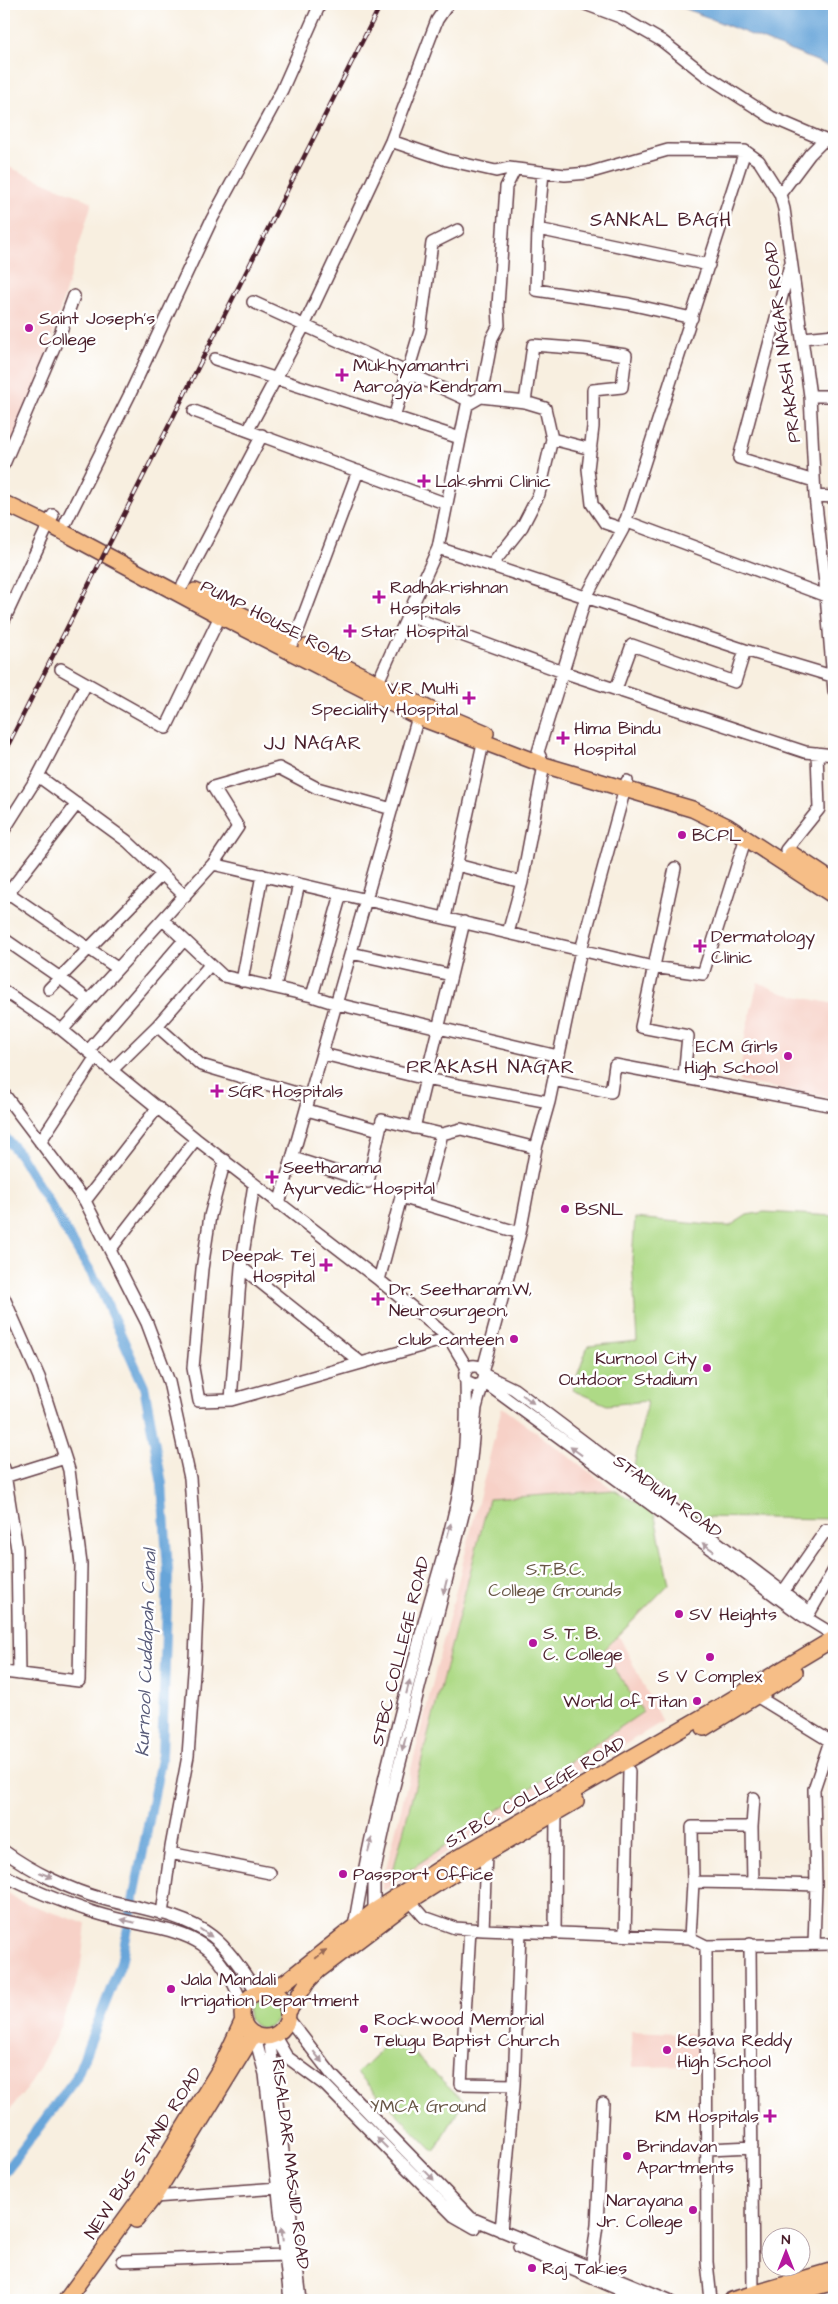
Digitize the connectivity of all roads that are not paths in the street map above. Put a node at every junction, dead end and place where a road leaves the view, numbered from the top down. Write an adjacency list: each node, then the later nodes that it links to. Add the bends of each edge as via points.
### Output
1 (320, 4): 42 (street, via 282,90 212,219 130,394)
2 (448, 4): 4 (street, via 437,20)
3 (584, 4): 5 (street, via 620,17 662,40 704,74 771,117)
4 (391, 142): 7 (street, via 496,172); 17 (street)
5 (829, 142): 9 (street)
6 (745, 152): 8 (street, via 668,150 588,173 565,175); 9 (street, PRAKASH NAGAR ROAD, via 759,161); 13 (street)
7 (512, 168): 8 (street); 25 (street, via 506,188 499,324 492,338)
8 (543, 172): 10 (street)
9 (780, 194): 12 (street, PRAKASH NAGAR ROAD)
10 (538, 229): 13 (street); 16 (street, via 536,290 629,304)
11 (458, 230): 21 (street, via 432,243 420,331)
12 (792, 261): 19 (street, PRAKASH NAGAR ROAD); 36 (street, via 739,458)
13 (709, 265): 16 (street)
14 (74, 296): 34 (street)
15 (253, 302): 17 (street)
16 (692, 318): 43 (street)
17 (303, 325): 21 (street); 22 (street)
18 (834, 335): 19 (street)
19 (803, 338): 23 (street, PRAKASH NAGAR ROAD)
20 (215, 359): 22 (street)
21 (408, 372): 25 (street); 28 (street)
22 (275, 379): 28 (street); 29 (street)
23 (810, 396): 24 (street); 36 (street, PRAKASH NAGAR ROAD)
24 (834, 396)
25 (477, 399): 26 (street); 31 (street, via 467,405)
26 (525, 402): 32 (street, via 545,408); 33 (street, via 533,345 626,355 622,387 593,390)
27 (194, 411): 29 (street)
28 (394, 417): 31 (street)
29 (248, 430): 30 (street)
30 (262, 435): 35 (street); 47 (street)
31 (460, 438): 41 (street)
32 (552, 439): 33 (street); 45 (street, via 539,494 522,528)
33 (591, 449): 43 (street, via 588,469 592,504 605,523)
34 (4, 464)
35 (358, 470): 41 (street); 53 (street)
36 (814, 481): 38 (street, PRAKASH NAGAR ROAD)
37 (4, 494): 42 (main road)
38 (815, 496): 39 (street); 46 (street, PRAKASH NAGAR ROAD)
39 (834, 496)
40 (4, 503): 42 (main road, PUMP HOUSE ROAD)
41 (447, 504): 44 (street)
42 (56, 520): 47 (main road); 50 (main road, PUMP HOUSE ROAD); 52 (street)
43 (624, 525): 48 (street); 49 (street)
44 (438, 548): 45 (street); 51 (street)
45 (491, 566): 49 (street)
46 (830, 583): 48 (street, PRAKASH NAGAR ROAD)
47 (183, 585): 50 (main road)
48 (826, 596): 54 (street, PRAKASH NAGAR ROAD)
49 (586, 597): 55 (street); 57 (street)
50 (223, 611): 53 (main road); 60 (street, via 166,728); 63 (main road, PUMP HOUSE ROAD)
51 (410, 616): 57 (street); 59 (street)
52 (4, 620)
53 (294, 641): 59 (main road)
54 (832, 643): 58 (street, PRAKASH NAGAR ROAD)
55 (745, 650): 58 (street); 61 (street, via 734,682 632,645)
56 (61, 669): 60 (street)
57 (563, 672): 61 (street); 67 (street)
58 (832, 676): 62 (street, PRAKASH NAGAR ROAD)
59 (378, 682): 67 (main road, via 429,710)
60 (86, 684): 68 (street)
61 (616, 689): 65 (street, via 805,752)
62 (834, 691)
63 (418, 717): 64 (main road, PUMP HOUSE ROAD); 71 (street)
64 (484, 743): 67 (main road, PUMP HOUSE ROAD); 76 (street)
65 (817, 753): 66 (street); 74 (street, via 819,810)
66 (834, 755)
67 (541, 759): 69 (main road); 80 (street)
68 (38, 776): 70 (street); 72 (street)
69 (626, 785): 73 (main road, via 692,809); 74 (main road, via 692,800); 95 (street, STBC COLLEGE ROAD)
70 (77, 804): 78 (street, via 127,841); 83 (street)
71 (392, 809): 75 (street, via 317,788 278,768 213,787 238,827); 87 (street)
72 (4, 830)
73 (746, 837): 86 (main road); 98 (street, via 703,974)
74 (786, 850): 81 (main road)
75 (213, 864): 79 (street); 85 (street)
76 (457, 865): 80 (street); 88 (street)
77 (675, 868): 98 (street)
78 (162, 874): 85 (street); 94 (street)
79 (262, 875): 82 (street); 102 (street)
80 (522, 882): 91 (street)
81 (834, 882)
82 (299, 884): 84 (street); 103 (street)
83 (5, 894): 94 (street)
84 (341, 894): 87 (street); 106 (street)
85 (185, 896): 89 (street)
86 (834, 896)
87 (367, 900): 88 (street); 96 (street)
88 (445, 918): 90 (street)
89 (163, 920): 93 (street); 99 (street)
90 (464, 922): 91 (street); 100 (street)
91 (508, 933): 95 (street)
92 (4, 939): 101 (street)
93 (184, 940): 97 (street); 113 (street)
94 (87, 949): 99 (street); 101 (street)
95 (581, 950): 98 (street); 114 (street, STBC COLLEGE ROAD)
96 (351, 953): 100 (street); 108 (street)
97 (210, 965): 102 (street, via 223,976); 109 (street)
98 (653, 966): 116 (street, via 641,1028 688,1036)
99 (117, 968): 107 (street)
100 (451, 975): 110 (street)
101 (59, 977): 104 (street); 107 (street)
102 (242, 981): 103 (street)
103 (275, 987): 106 (street)
104 (49, 989)
105 (4, 991): 111 (street)
106 (312, 996): 108 (street)
107 (88, 1000): 111 (street)
108 (337, 1004): 110 (street); 112 (street)
109 (157, 1026): 115 (street); 120 (street, via 201,1065)
110 (438, 1029): 114 (street); 117 (street)
111 (62, 1030): 113 (street)
112 (323, 1054): 117 (street); 120 (street)
113 (92, 1055): 115 (street); 129 (street)
114 (558, 1056): 118 (street, STBC COLLEGE ROAD)
115 (112, 1070): 123 (street)
116 (684, 1077): 118 (street, via 615,1065 611,1092); 122 (street)
117 (426, 1079): 121 (street); 125 (street)
118 (554, 1080): 121 (street, STBC COLLEGE ROAD)
119 (4, 1094): 129 (street)
120 (310, 1097): 124 (street)
121 (549, 1102): 130 (street, STBC COLLEGE ROAD)
122 (834, 1106)
123 (158, 1107): 128 (street); 134 (street)
124 (307, 1110): 126 (street); 131 (street)
125 (414, 1128): 126 (street, via 382,1120); 127 (street)
126 (379, 1130): 131 (street, via 368,1182)
127 (442, 1134): 130 (street, via 461,1129); 136 (street)
128 (196, 1140): 132 (street); 138 (street)
129 (40, 1142): 134 (street)
130 (536, 1148): 137 (street, STBC COLLEGE ROAD)
131 (293, 1158): 135 (street)
132 (225, 1160): 133 (street); 147 (street, via 210,1216 193,1368 199,1401)
133 (254, 1184): 135 (street); 139 (street)
134 (85, 1200): 138 (street)
135 (279, 1204): 140 (street)
136 (423, 1204): 137 (street); 140 (street, via 400,1197)
137 (520, 1233): 145 (street, STBC COLLEGE ROAD)
138 (110, 1250): 163 (street, via 147,1323 169,1382 190,1478 198,1586 195,1658 188,1756)
139 (241, 1267): 143 (street); 147 (street)
140 (379, 1280): 142 (street)
141 (4, 1301): 148 (street, via 39,1377)
142 (449, 1338): 143 (street); 144 (street)
143 (359, 1362): 147 (street)
144 (467, 1368): 145 (street, via 474,1365); 146 (street)
145 (483, 1377): 146 (street, via 472,1386); 152 (street, STADIUM ROAD, one-way to 152, via 514,1388); 154 (street, STADIUM ROAD, one-way to 145); 172 (street, STBC COLLEGE ROAD, one-way to 172, via 476,1408 467,1498 374,1874)
146 (466, 1382): 173 (street, STBC COLLEGE ROAD, one-way to 146, via 384,1783 459,1492 464,1461)
147 (230, 1400)
148 (65, 1458): 149 (street); 156 (street, via 81,1564 79,1681)
149 (5, 1474): 156 (street, via 17,1549)
150 (834, 1534): 152 (street, via 826,1530)
151 (834, 1570): 153 (street)
152 (783, 1592): 153 (street, STADIUM ROAD)
153 (810, 1612): 154 (street, STADIUM ROAD)
154 (834, 1637): 157 (main road, S.T.B.C. COLLEGE ROAD); 172 (main road, S.T.B.C. COLLEGE ROAD, via 459,1857)
155 (4, 1672): 156 (street)
156 (19, 1674)
157 (758, 1697): 158 (main road, S.T.B.C. COLLEGE ROAD); 169 (street, via 830,1741 814,1789)
158 (629, 1771): 160 (main road, S.T.B.C. COLLEGE ROAD); 178 (street)
159 (754, 1798): 161 (street)
160 (556, 1812): 164 (main road, S.T.B.C. COLLEGE ROAD); 177 (street)
161 (752, 1827): 167 (street, via 692,1828); 168 (street)
162 (4, 1851): 171 (street, one-way to 171, via 26,1867 101,1898)
163 (170, 1853): 165 (street); 171 (street)
164 (486, 1853): 170 (main road, S.T.B.C. COLLEGE ROAD); 175 (street)
165 (270, 1873)
166 (4, 1875): 185 (street, one-way to 166, via 234,1981 222,1964 206,1946 187,1935 96,1913 38,1892)
167 (693, 1882): 168 (street); 179 (street)
168 (754, 1883): 169 (street)
169 (816, 1885): 181 (street)
170 (410, 1901): 172 (main road, S.T.B.C. COLLEGE ROAD); 174 (street, via 424,1917 455,1928)
171 (162, 1914): 184 (street, one-way to 184, via 191,1923 212,1936)
172 (376, 1919): 173 (main road, S.T.B.C. COLLEGE ROAD); 186 (main road, S.T.B.C. COLLEGE ROAD, via 308,1981)
173 (354, 1927): 184 (main road, S.T.B.C. COLLEGE ROAD, one-way to 173, via 285,1982)
174 (470, 1929): 175 (street); 189 (street, via 462,2084)
175 (483, 1930): 176 (street)
176 (520, 1932): 177 (street); 189 (street)
177 (555, 1933): 178 (street)
178 (625, 1935): 179 (street)
179 (690, 1938): 183 (street)
180 (750, 1944): 181 (street); 183 (street); 191 (street)
181 (814, 1944): 182 (street)
182 (834, 1944)
183 (706, 1946): 192 (street)
184 (262, 1991): 185 (main road, via 246,2001); 186 (main road, via 273,1992 283,2000)
185 (243, 2013): 187 (main road); 202 (main road, NEW BUS STAND ROAD, via 221,2067 144,2193)
186 (288, 2015): 188 (main road, via 282,2030); 195 (street, one-way to 195, via 332,2075 459,2207 471,2218)
187 (254, 2034): 188 (main road); 193 (street, RISALDAR MASJID ROAD, via 265,2074); 194 (main road, NEW BUS STAND ROAD)
188 (271, 2036): 205 (street, RISALDAR MASJID ROAD); 206 (street, one-way to 188, via 454,2216 325,2086 287,2056)
189 (514, 2085): 195 (street)
190 (603, 2103): 198 (street, via 597,2225)
191 (752, 2147): 192 (street); 201 (street)
192 (708, 2149): 208 (street)
193 (278, 2188): 194 (street); 196 (street, RISALDAR MASJID ROAD, one-way to 193)
194 (154, 2197): 203 (main road, NEW BUS STAND ROAD)
195 (501, 2231): 198 (street)
196 (285, 2255): 197 (street); 204 (street, RISALDAR MASJID ROAD)
197 (123, 2261)
198 (591, 2268): 207 (street)
199 (834, 2270): 201 (main road)
200 (834, 2282): 210 (main road)
201 (755, 2296): 209 (main road)
202 (66, 2300)
203 (78, 2300)
204 (290, 2300)
205 (301, 2300)
206 (644, 2300)
207 (669, 2300)
208 (710, 2300)
209 (732, 2300)
210 (770, 2300)

